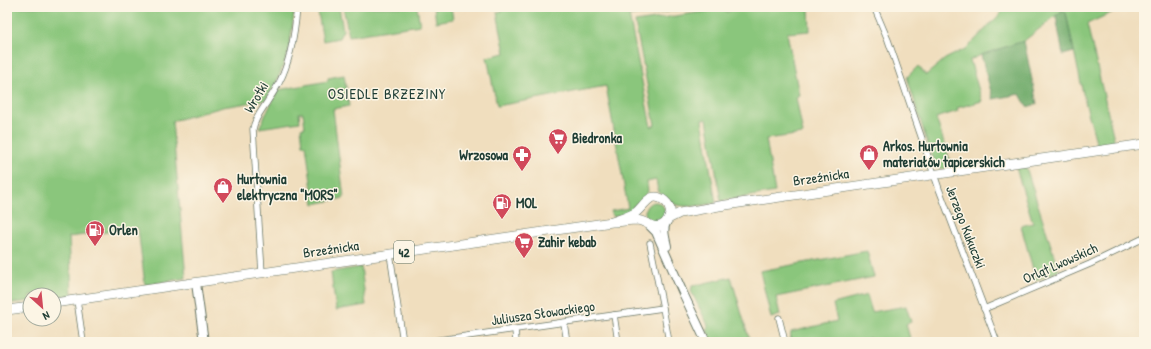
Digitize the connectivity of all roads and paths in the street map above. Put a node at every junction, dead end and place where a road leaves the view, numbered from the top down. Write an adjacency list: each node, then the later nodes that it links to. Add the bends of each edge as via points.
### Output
1 (297, 7): 15 (street, Wrotki, via 288,60 280,81 255,121 253,129)
2 (874, 7): 4 (street, Jerzego Kukuczki, via 888,40)
3 (1144, 144): 4 (main road, Brzeźnicka / 42)
4 (934, 175): 7 (main road, Brzeźnicka / 42); 21 (street, Jerzego Kukuczki)
5 (667, 204): 6 (main road, 42, via 661,199 653,198); 7 (main road, Brzeźnicka / 42, via 675,208); 8 (main road, via 670,211)
6 (642, 206): 9 (main road, Brzeźnicka / 42, via 635,213); 10 (main road, via 641,214)
7 (716, 207): 8 (main road, Brzeźnicka, via 680,213)
8 (668, 220): 10 (main road, 42, via 658,227); 14 (main road, via 664,230)
9 (612, 222): 10 (main road, Brzeźnicka / 42, via 639,220); 13 (main road, Brzeźnicka / 42)
10 (648, 225): 14 (main road, via 656,232)
11 (1144, 238): 21 (street, Orląt Lwowskich)
12 (650, 243): 20 (street)
13 (390, 254): 15 (main road, Brzeźnicka / 42); 30 (street)
14 (671, 265): 36 (main road)
15 (262, 273): 16 (main road, Brzeźnicka / 42)
16 (196, 283): 17 (main road, Brzeźnicka / 42); 29 (main road)
17 (77, 300): 18 (main road, Brzeźnicka / 42); 28 (street)
18 (62, 302)
19 (22, 308): 22 (main road)
20 (663, 308): 23 (street, Juliusza Słowackiego); 35 (street)
21 (984, 309): 38 (street, Jerzego Kukuczki)
22 (7, 310)
23 (614, 315): 25 (street, Juliusza Słowackiego); 34 (street)
24 (779, 318): 37 (street)
25 (564, 323): 26 (street, Juliusza Słowackiego); 33 (street)
26 (515, 330): 27 (street, Juliusza Słowackiego); 32 (street)
27 (461, 339): 31 (street, Juliusza Słowackiego)
28 (84, 342)
29 (204, 342)
30 (403, 342)
31 (425, 342)
32 (516, 342)
33 (567, 342)
34 (618, 342)
35 (669, 342)
36 (706, 342)
37 (786, 342)
38 (997, 342)

